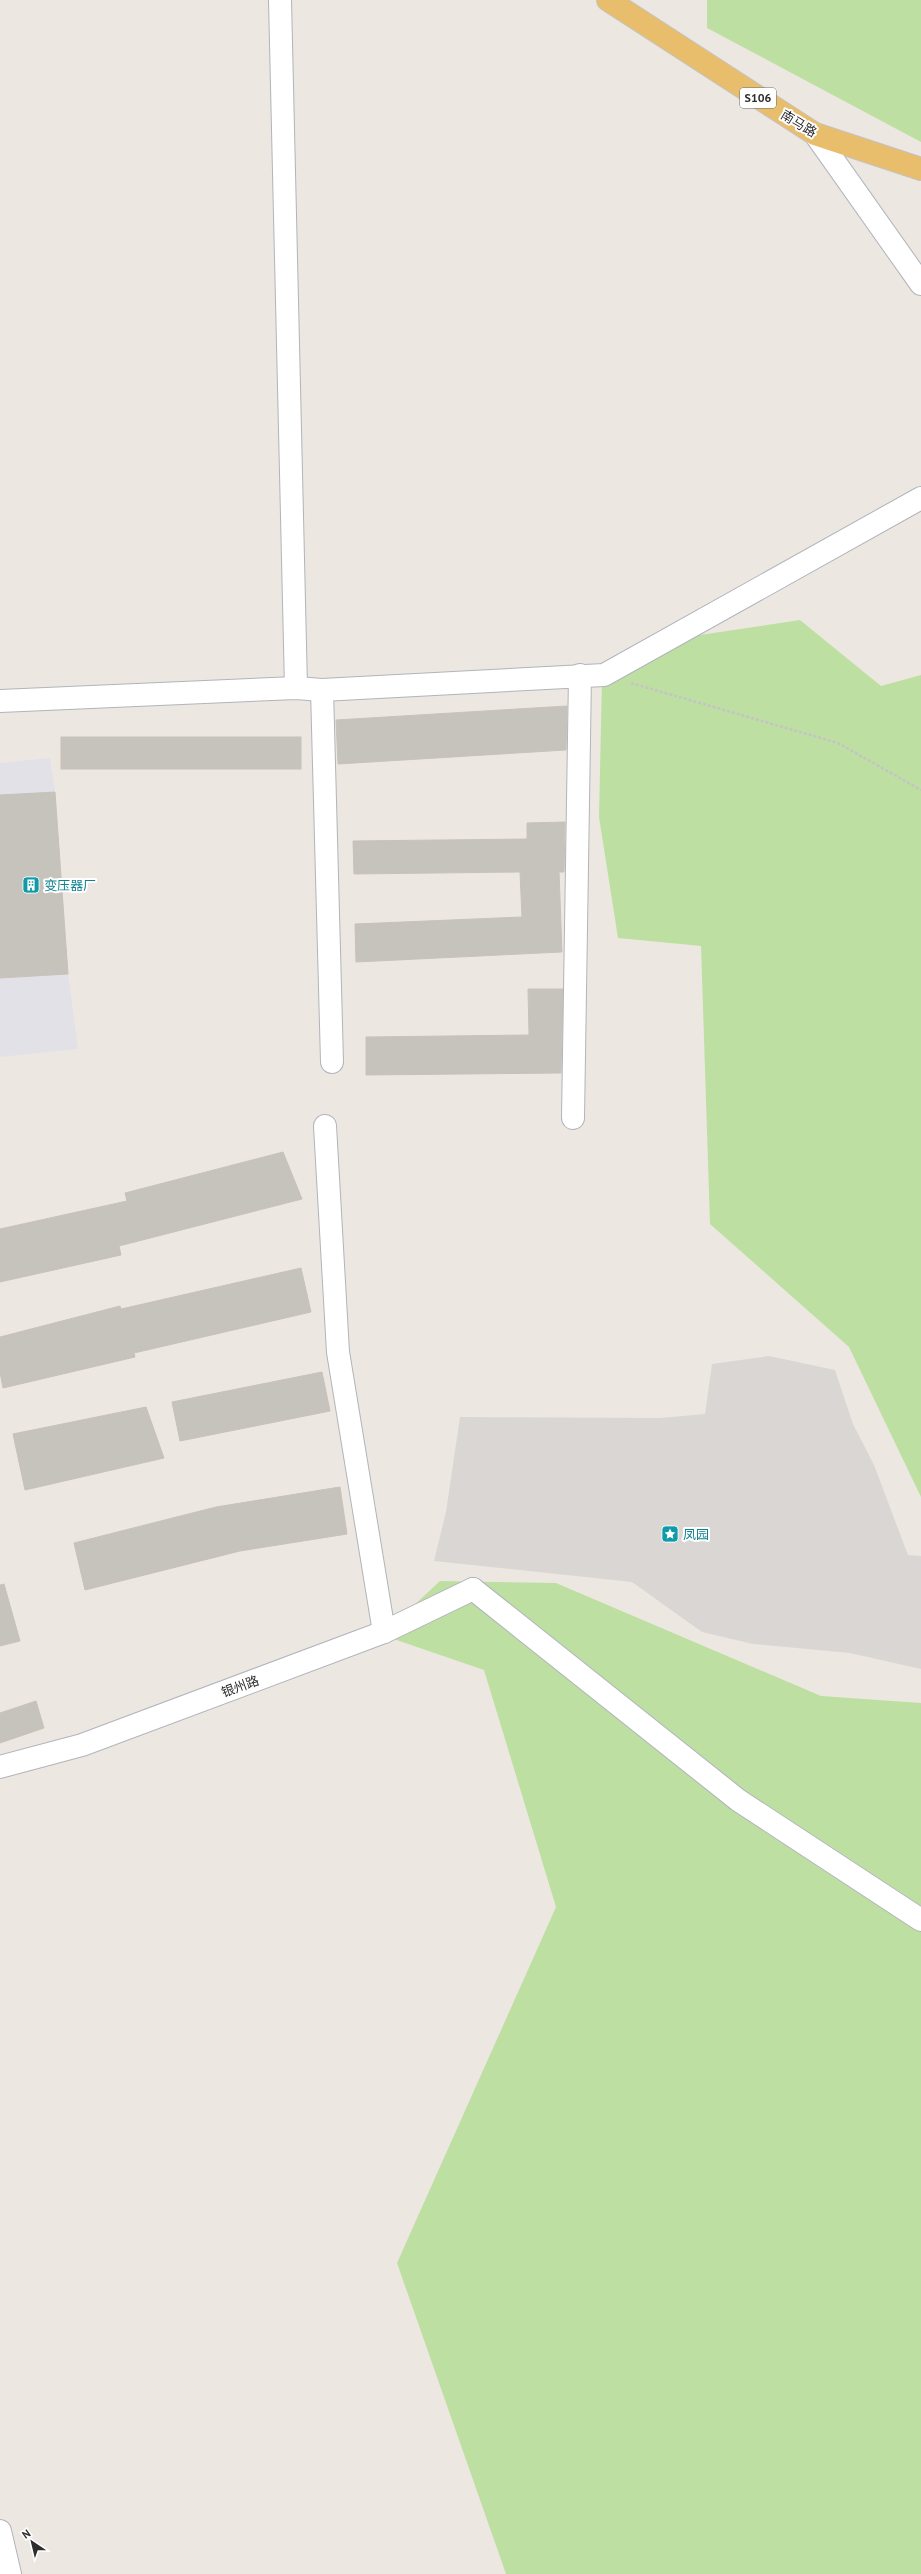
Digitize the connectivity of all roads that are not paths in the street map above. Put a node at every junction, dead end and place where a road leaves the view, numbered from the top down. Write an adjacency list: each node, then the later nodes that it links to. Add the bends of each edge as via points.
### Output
1 (280, 0): 8 (street)
2 (608, 0): 3 (main road, 南马路 / S106)
3 (815, 134): 4 (main road, 南马路 / S106); 5 (street)
4 (921, 169)
5 (921, 284)
6 (921, 498): 7 (street, via 604,674)
7 (580, 675): 9 (street); 12 (street)
8 (296, 688): 9 (street); 10 (street)
9 (322, 690): 11 (street)
10 (0, 701)
11 (332, 1062)
12 (573, 1118)
13 (325, 1126): 14 (street, via 338,1352)
14 (384, 1632): 15 (street, 银州路, via 82,1745); 16 (street, 银州路, via 473,1589 738,1800)
15 (0, 1767)
16 (921, 1920)
17 (0, 2530): 18 (street)
18 (10, 2574)

